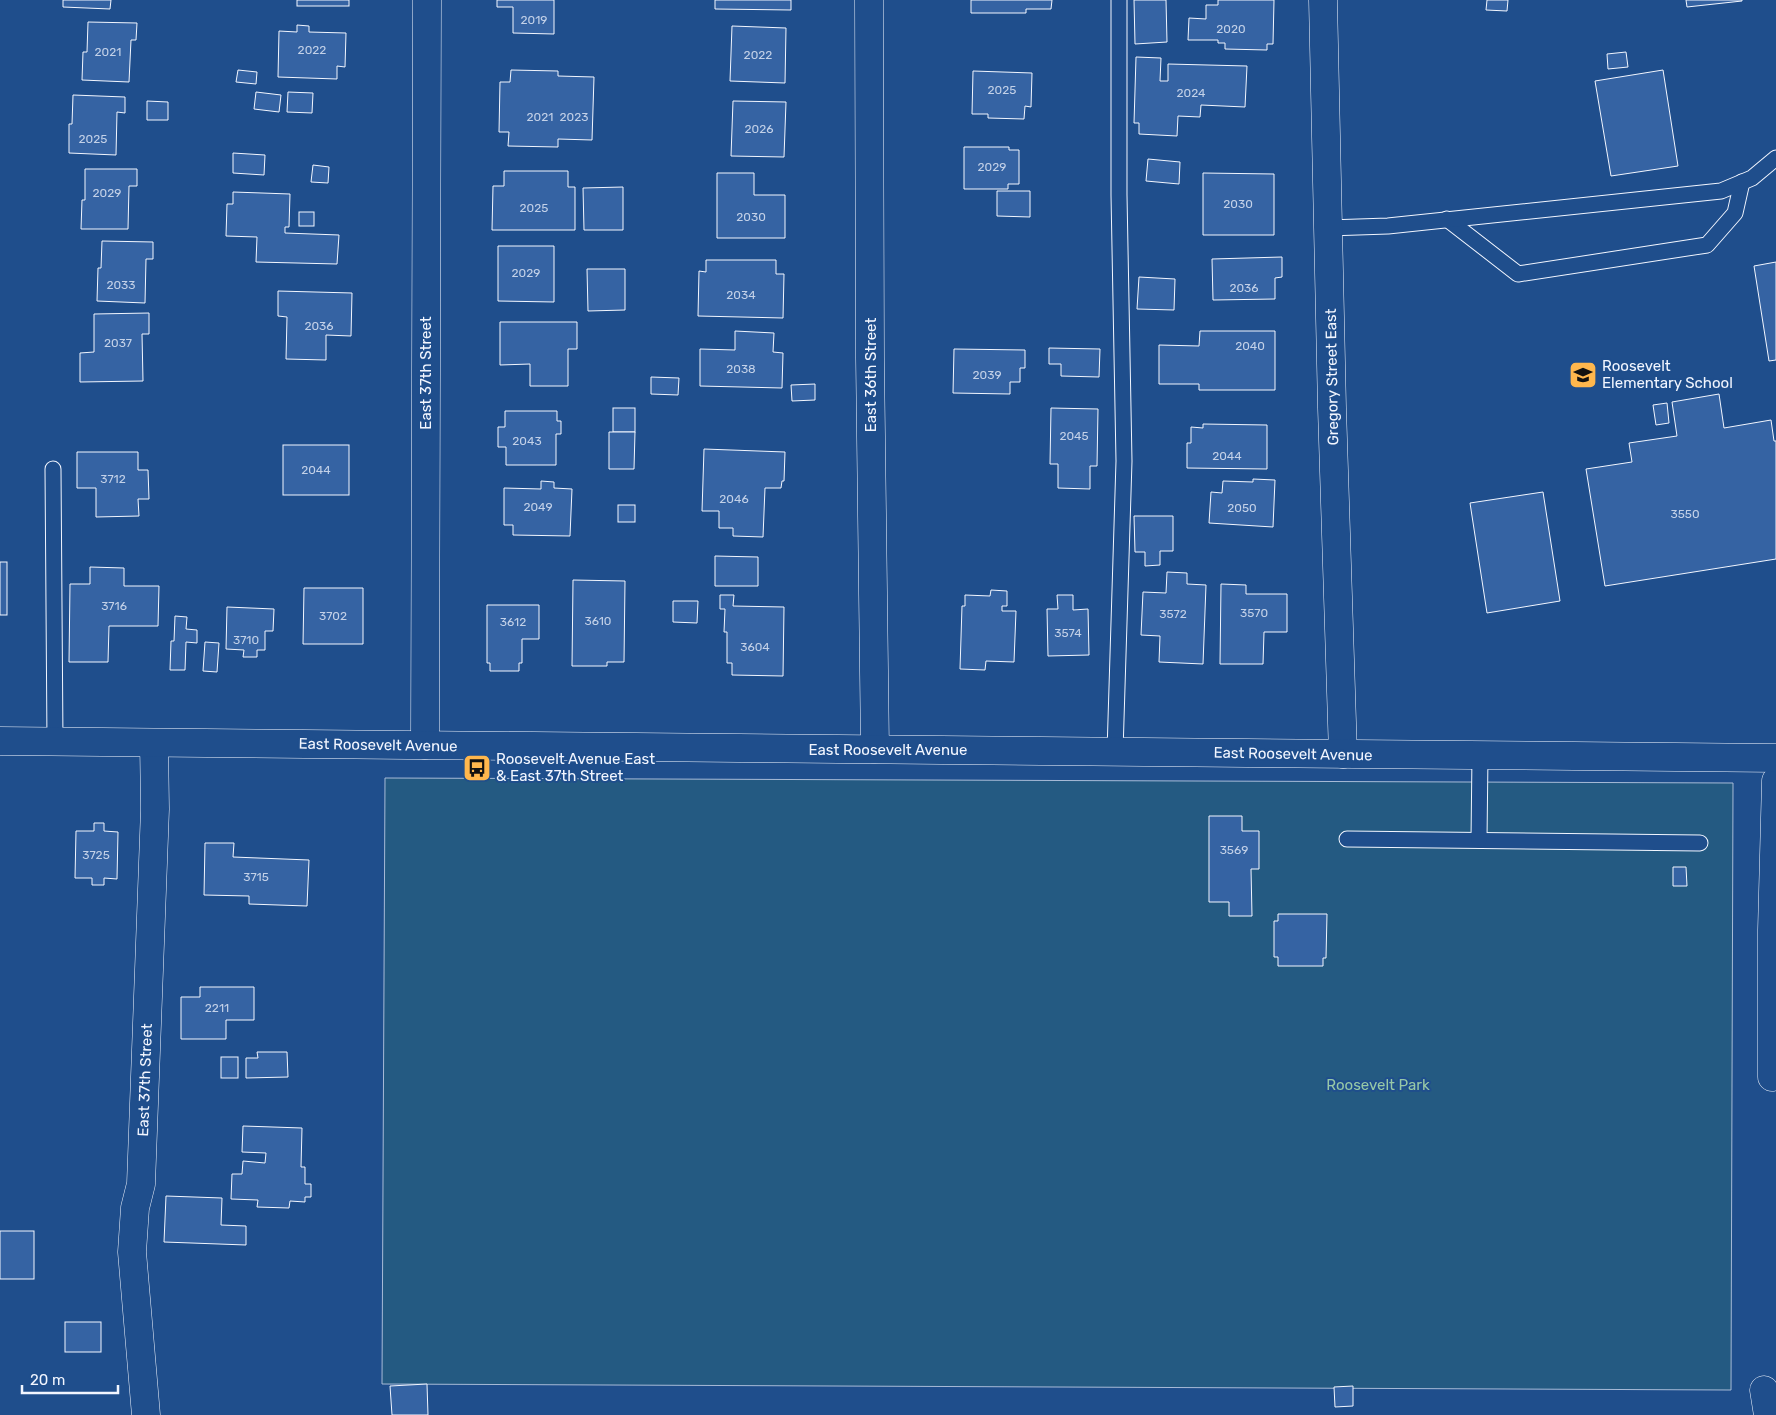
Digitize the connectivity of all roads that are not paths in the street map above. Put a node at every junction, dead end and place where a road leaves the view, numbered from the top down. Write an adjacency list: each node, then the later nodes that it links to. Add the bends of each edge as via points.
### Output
1 (427, 0): 13 (street, East 37th Street)
2 (869, 0): 14 (street, East 36th Street)
3 (1119, 0): 15 (lane, via 1124,461)
4 (1323, 0): 8 (street, Gregory Street East)
5 (1776, 158): 6 (lane)
6 (1742, 182): 7 (lane, via 1720,191); 7 (lane, via 1735,213 1707,245 1518,274)
7 (1447, 219): 8 (lane, via 1388,226)
8 (1328, 228): 16 (street, Gregory Street East)
9 (53, 469): 11 (lane)
10 (0, 741): 11 (street, East Roosevelt Avenue)
11 (55, 742): 12 (street, East Roosevelt Avenue)
12 (154, 743): 13 (street, East Roosevelt Avenue); 24 (street, East 37th Street, via 155,809 141,1184 135,1208 132,1252)
13 (425, 745): 14 (street, East Roosevelt Avenue)
14 (874, 749): 15 (street, East Roosevelt Avenue)
15 (1114, 752): 16 (street, East Roosevelt Avenue)
16 (1343, 754): 17 (street, East Roosevelt Avenue)
17 (1480, 755): 18 (street, East Roosevelt Avenue); 21 (lane)
18 (1776, 758)
19 (1776, 781): 23 (street)
20 (1347, 839): 21 (lane)
21 (1479, 840): 22 (lane)
22 (1700, 843)
23 (1772, 1077)
24 (146, 1415)

